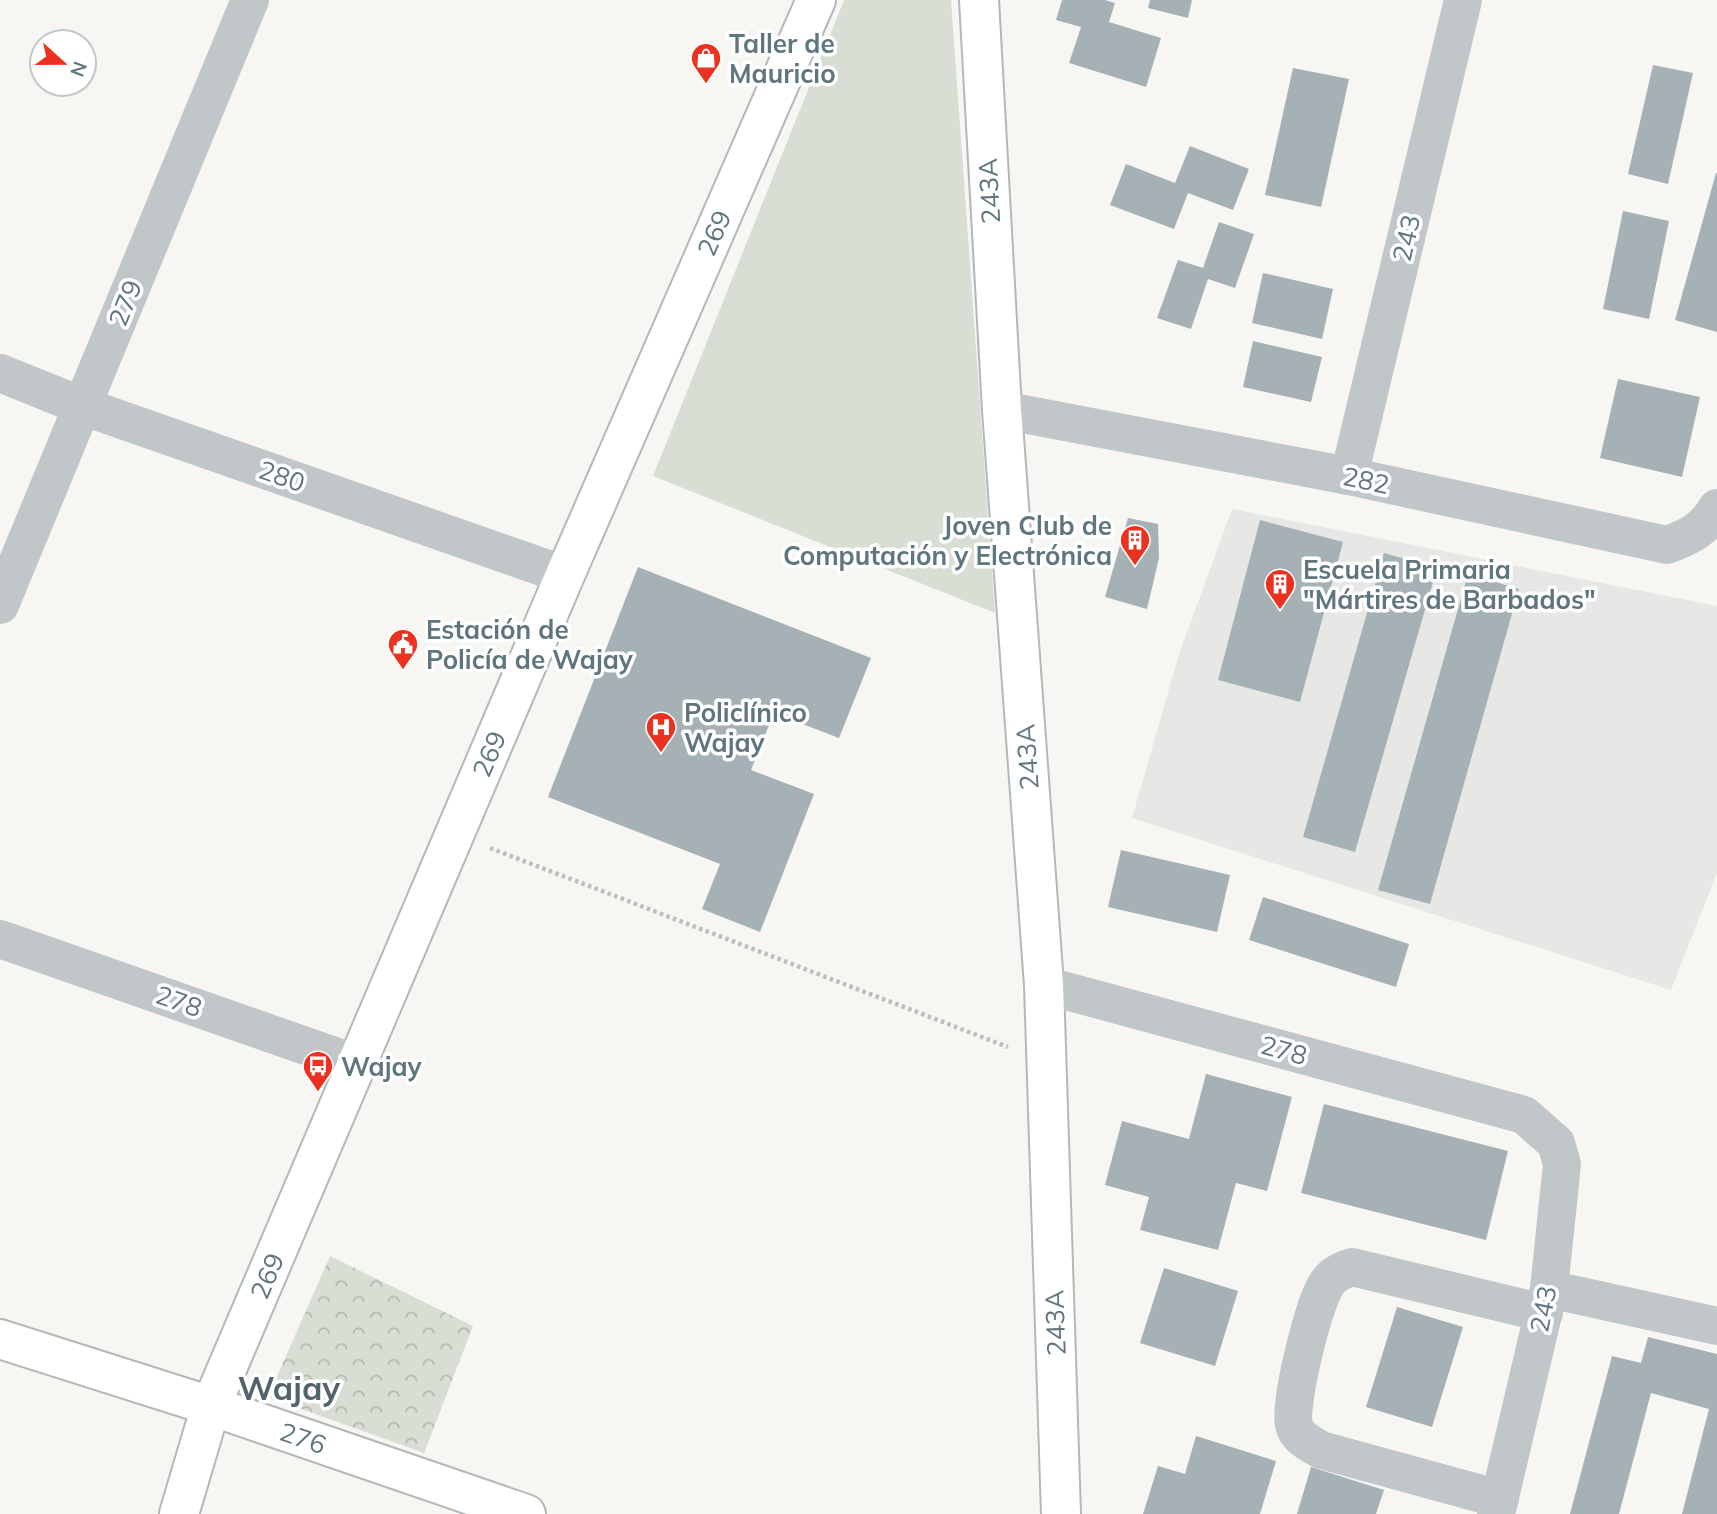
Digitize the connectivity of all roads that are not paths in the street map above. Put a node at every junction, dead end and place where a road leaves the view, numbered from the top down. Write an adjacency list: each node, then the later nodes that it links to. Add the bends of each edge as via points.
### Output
1 (250, 0): 6 (street, 279)
2 (816, 0): 10 (main road, 269)
3 (979, 0): 7 (main road, 243A)
4 (1463, 0): 8 (street, 243)
5 (0, 373): 6 (street, 280)
6 (82, 406): 10 (street, 280); 11 (street, 279)
7 (1002, 410): 8 (street, 282); 13 (main road, 243A)
8 (1349, 476): 9 (street, 282, via 1667,545 1688,538 1707,524)
9 (1717, 509)
10 (565, 575): 14 (main road, 269)
11 (0, 606)
12 (0, 939): 14 (street, 278)
13 (1044, 985): 15 (street, 278); 23 (main road, 243A)
14 (357, 1064): 19 (main road, 269)
15 (1524, 1115): 16 (street, 243, via 1556,1143 1562,1164)
16 (1546, 1301): 17 (street); 20 (street, 243); 20 (street, via 1352,1267 1327,1283 1315,1307 1293,1410 1295,1429 1304,1440 1321,1450)
17 (1717, 1326)
18 (0, 1339): 19 (main road, 276)
19 (211, 1406): 21 (main road, 269); 22 (main road, 276)
20 (1498, 1506)
21 (178, 1514)
22 (526, 1514)
23 (1061, 1514)

